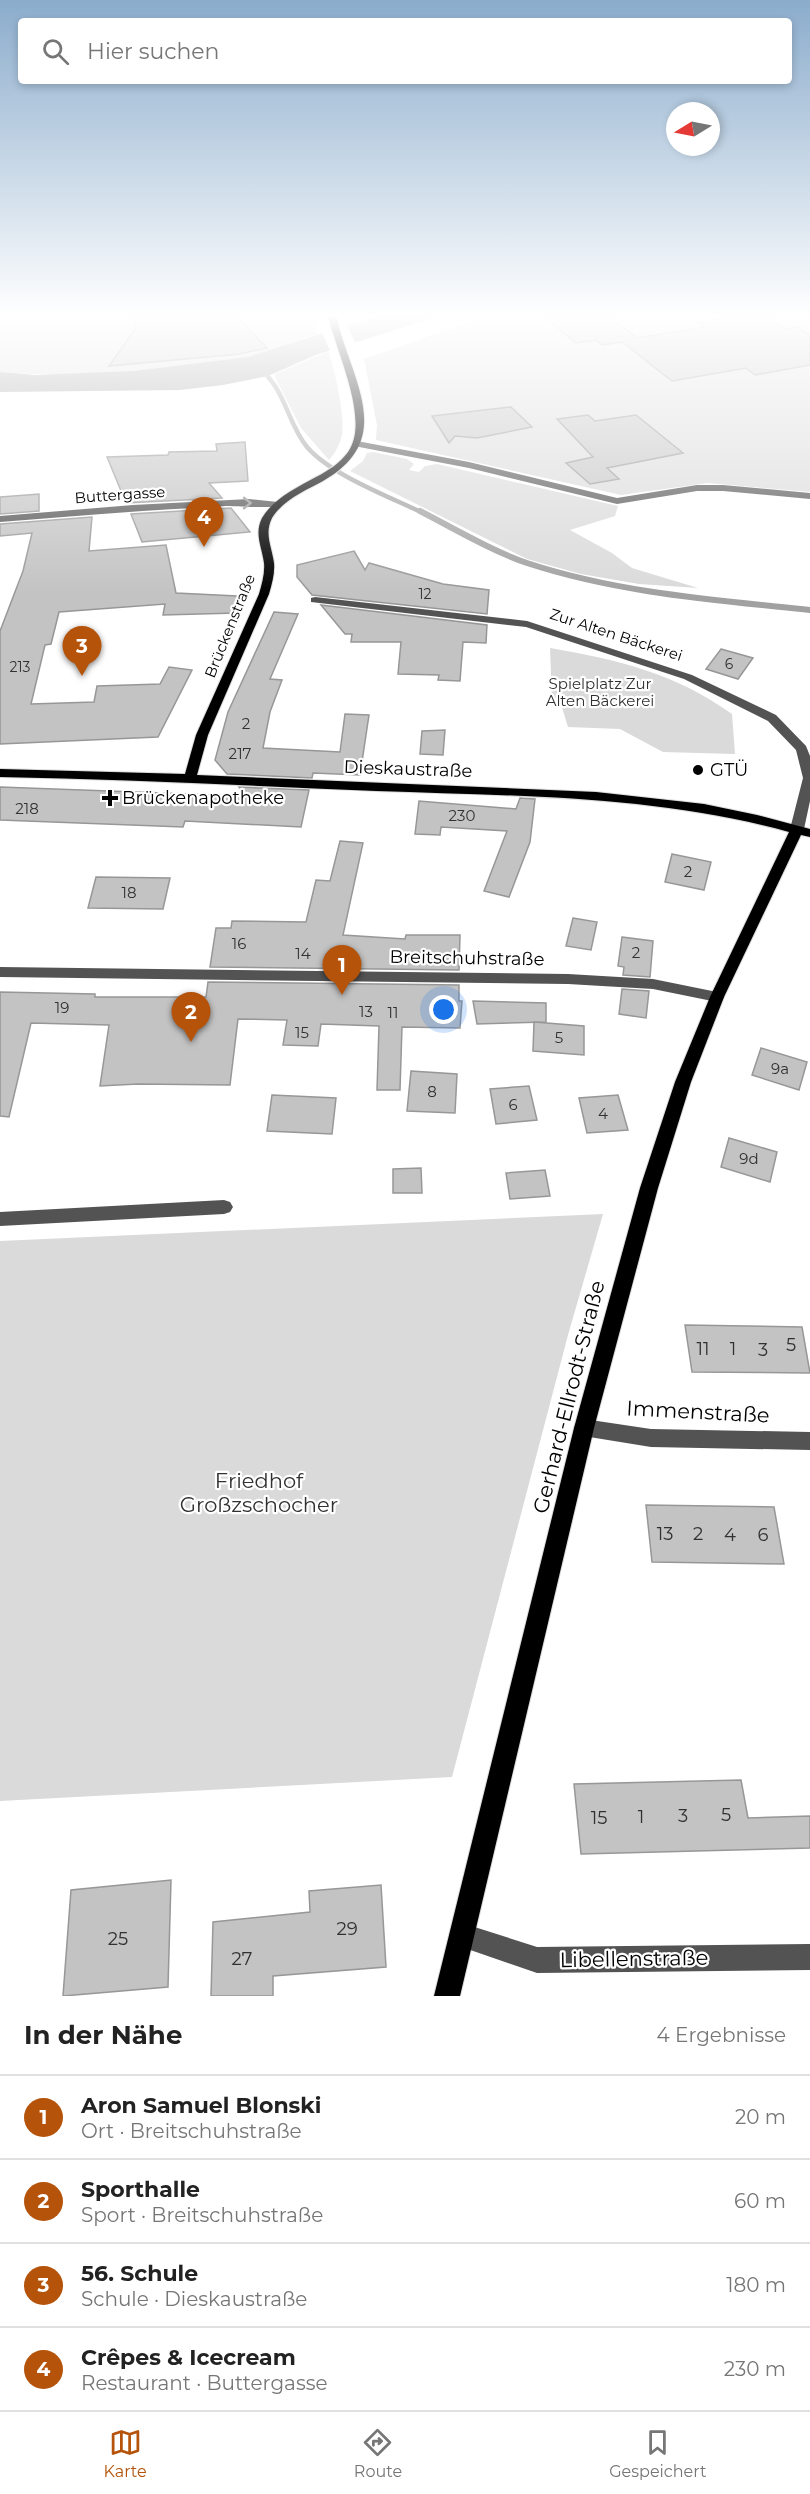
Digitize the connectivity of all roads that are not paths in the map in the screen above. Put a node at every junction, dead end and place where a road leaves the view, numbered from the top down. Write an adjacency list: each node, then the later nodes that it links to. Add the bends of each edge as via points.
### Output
1 (356, 408): 2 (main road, via 360,431)
2 (357, 444): 3 (street, via 459,463 617,501 697,488); 4 (main road, Brückenstraße, via 350,456)
3 (810, 496)
4 (278, 505): 5 (street, Buttergasse, one-way to 4, via 249,502); 8 (main road, Brückenstraße, via 263,528 269,577 264,594 202,735)
5 (0, 519)
6 (315, 600): 9 (street, Zur Alten Bäckerei, via 527,624 688,677 772,718 802,748 809,778)
7 (0, 773): 8 (main road, Dieskaustraße)
8 (190, 778): 9 (main road, Dieskaustraße, via 537,791 720,810)
9 (804, 831): 11 (main road, Gerhard-Ellrodt-Straße)
10 (0, 972): 11 (street, Breitschuhstraße, via 568,979 653,984)
11 (717, 997): 14 (main road, Gerhard-Ellrodt-Straße, via 683,1082 649,1188)
12 (224, 1207): 13 (street)
13 (0, 1219)
14 (584, 1428): 15 (street, Immenstraße, via 651,1438); 16 (main road, Gerhard-Ellrodt-Straße)
15 (810, 1441)
16 (462, 1935): 17 (street, Libellenstraße, via 537,1960); 18 (main road, Gerhard-Ellrodt-Straße)
17 (810, 1957)
18 (447, 1996)

